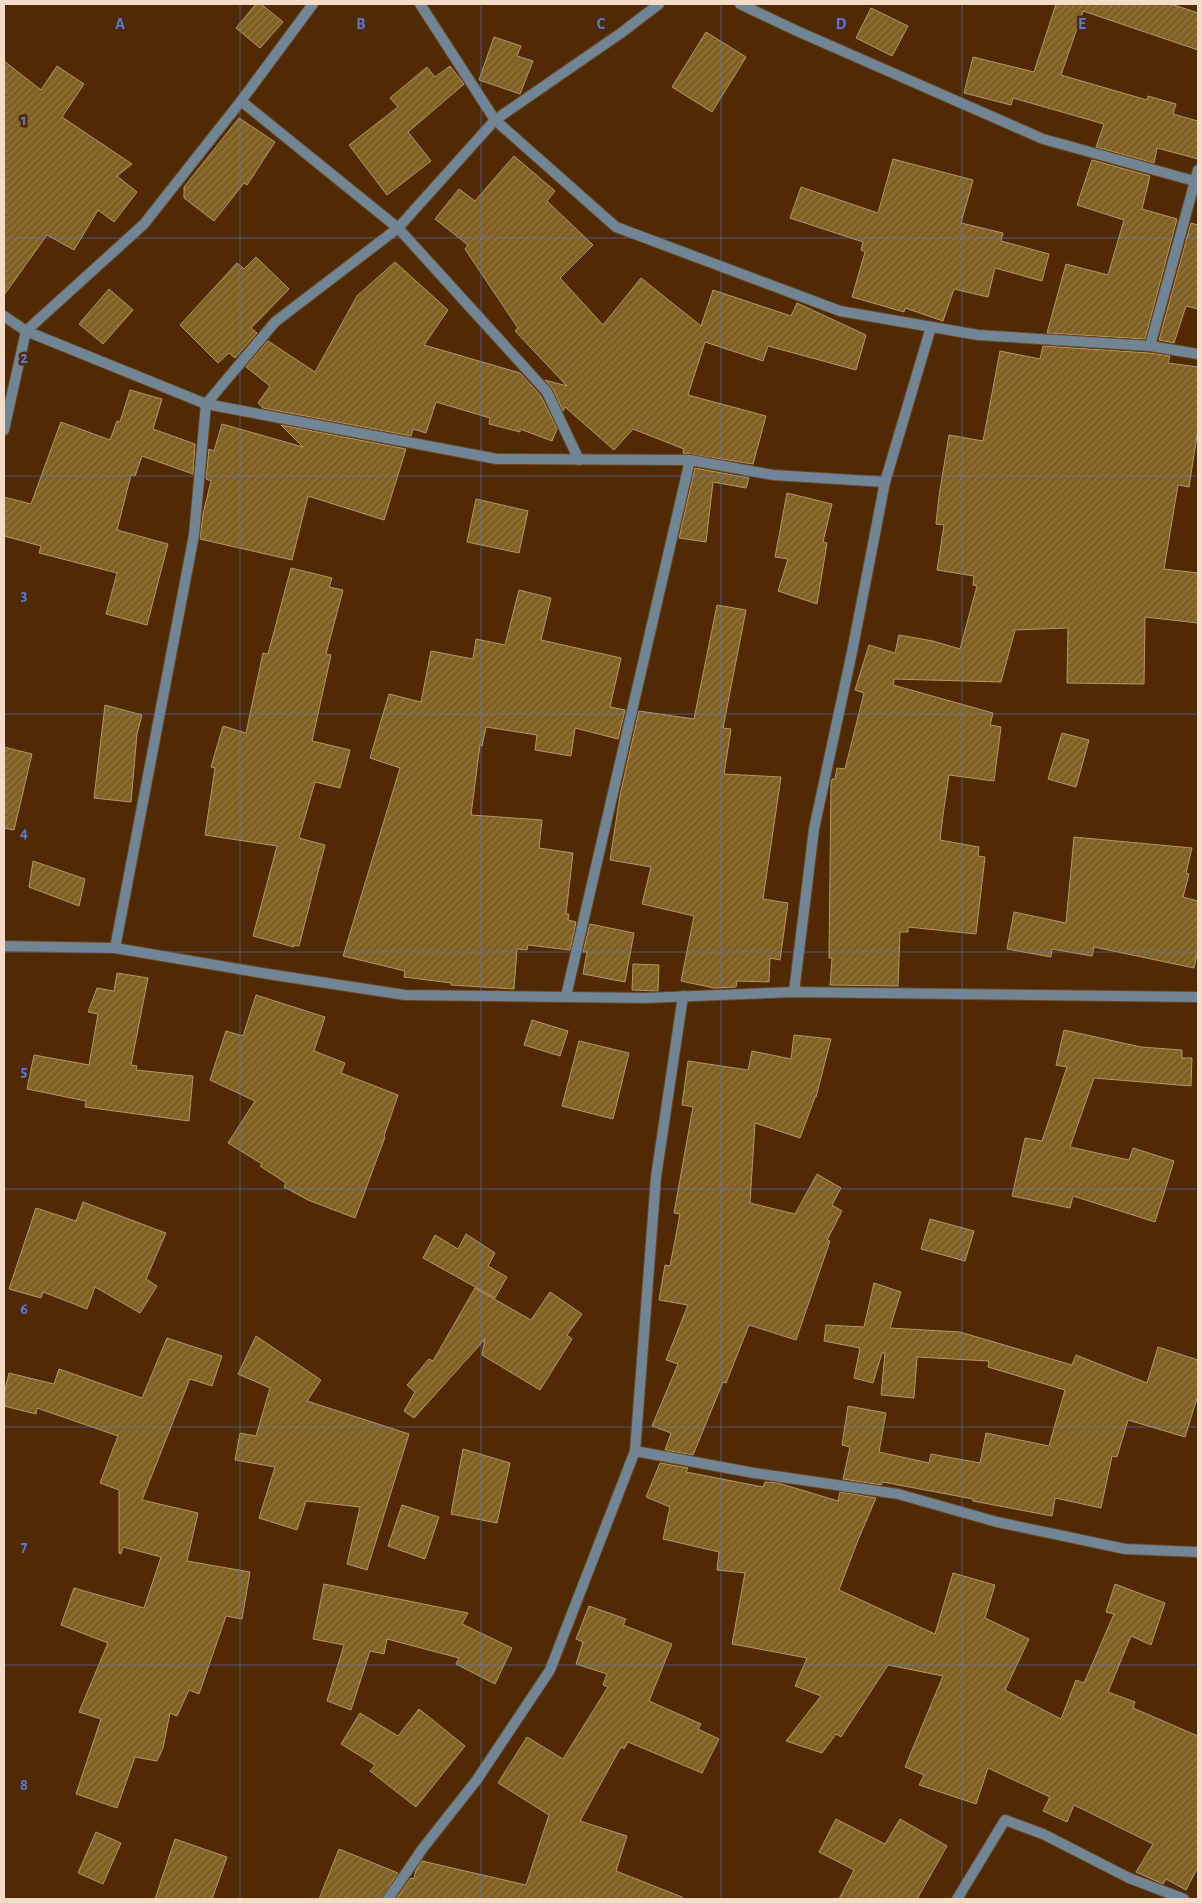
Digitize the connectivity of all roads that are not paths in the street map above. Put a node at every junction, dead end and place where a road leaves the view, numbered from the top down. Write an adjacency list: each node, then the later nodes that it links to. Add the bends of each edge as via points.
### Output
1 (313, 4): 5 (street)
2 (420, 4): 6 (street)
3 (659, 4): 6 (street, via 621,34)
4 (740, 4): 7 (street, via 1043,139)
5 (241, 101): 8 (street); 11 (street, via 144,224)
6 (495, 120): 8 (street); 10 (street, via 616,227 840,311)
7 (1197, 177): 12 (street)
8 (398, 228): 14 (street, via 275,322); 16 (street, via 547,392)
9 (4, 316): 11 (street)
10 (931, 327): 12 (street, via 978,335); 18 (street)
11 (26, 331): 14 (street); 15 (street)
12 (1150, 346): 13 (street)
13 (1198, 354)
14 (206, 404): 16 (street, via 498,460); 20 (street, via 194,534)
15 (4, 430)
16 (578, 460): 17 (street)
17 (690, 460): 18 (street, via 773,475); 22 (street)
18 (885, 482): 21 (street, via 814,829)
19 (4, 946): 20 (street)
20 (115, 948): 22 (street, via 405,994)
21 (794, 992): 23 (street); 24 (street)
22 (566, 996): 23 (street)
23 (683, 996): 25 (street, via 656,1177)
24 (1198, 996)
25 (635, 1451): 26 (street, via 754,1473 898,1494 997,1522 1125,1550); 27 (street, via 550,1670 476,1782 423,1848)
26 (1198, 1552)
27 (388, 1899)
28 (957, 1899): 29 (street, via 1005,1820 1043,1834 1129,1878)
29 (1184, 1899)

